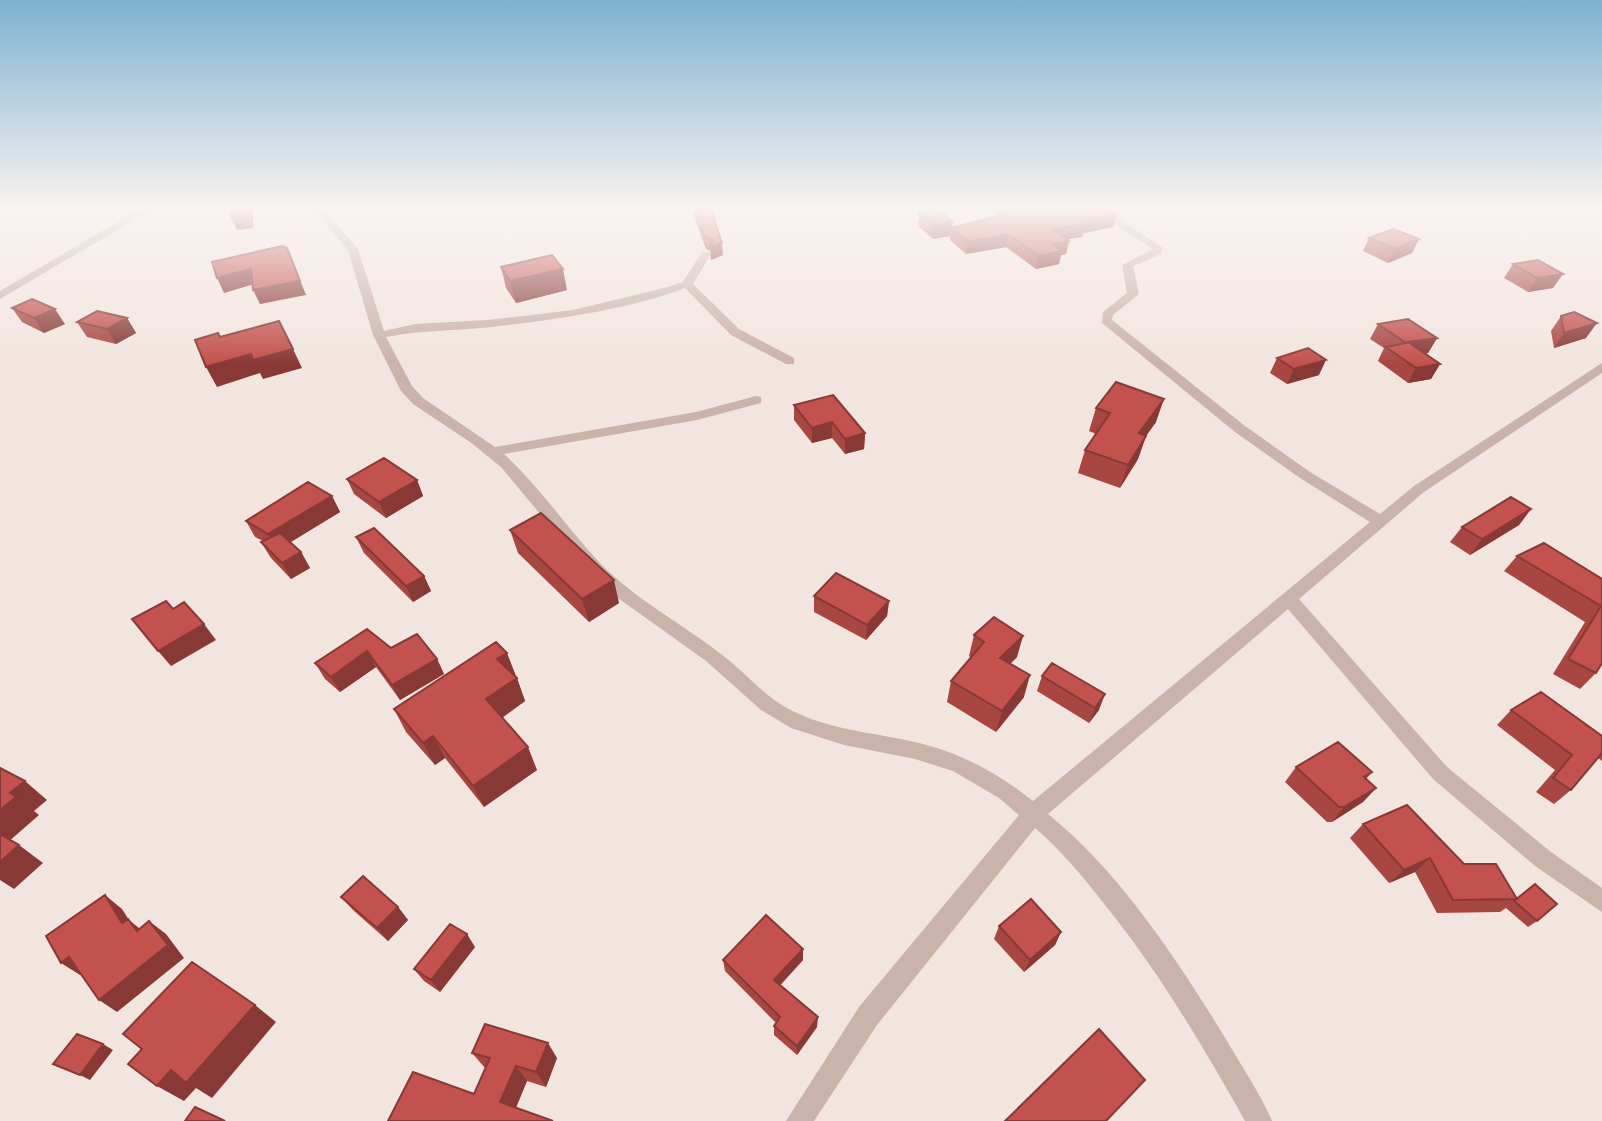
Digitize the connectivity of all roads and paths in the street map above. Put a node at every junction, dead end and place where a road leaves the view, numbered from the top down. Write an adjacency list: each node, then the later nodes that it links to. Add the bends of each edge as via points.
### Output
1 (62, 259): 6 (street)
2 (356, 259): 7 (street)
3 (703, 259): 5 (street)
4 (1140, 259): 12 (street, via 1127,265 1133,294 1107,314 1106,321 1240,429)
5 (687, 284): 7 (street, via 573,313); 8 (street, via 735,332)
6 (0, 296)
7 (379, 335): 11 (street, via 418,401)
8 (790, 361)
9 (1602, 367): 12 (street, via 1419,489)
10 (756, 400): 11 (street, via 697,416)
11 (493, 452): 14 (street, via 607,580 714,657 774,710 803,727 931,754 963,766)
12 (1381, 521): 13 (street)
13 (1289, 599): 14 (street); 15 (street, via 1440,773)
14 (1035, 812): 16 (street, via 868,1016); 17 (street, via 1119,903 1175,981)
15 (1602, 901)
16 (799, 1121)
17 (1259, 1121)

